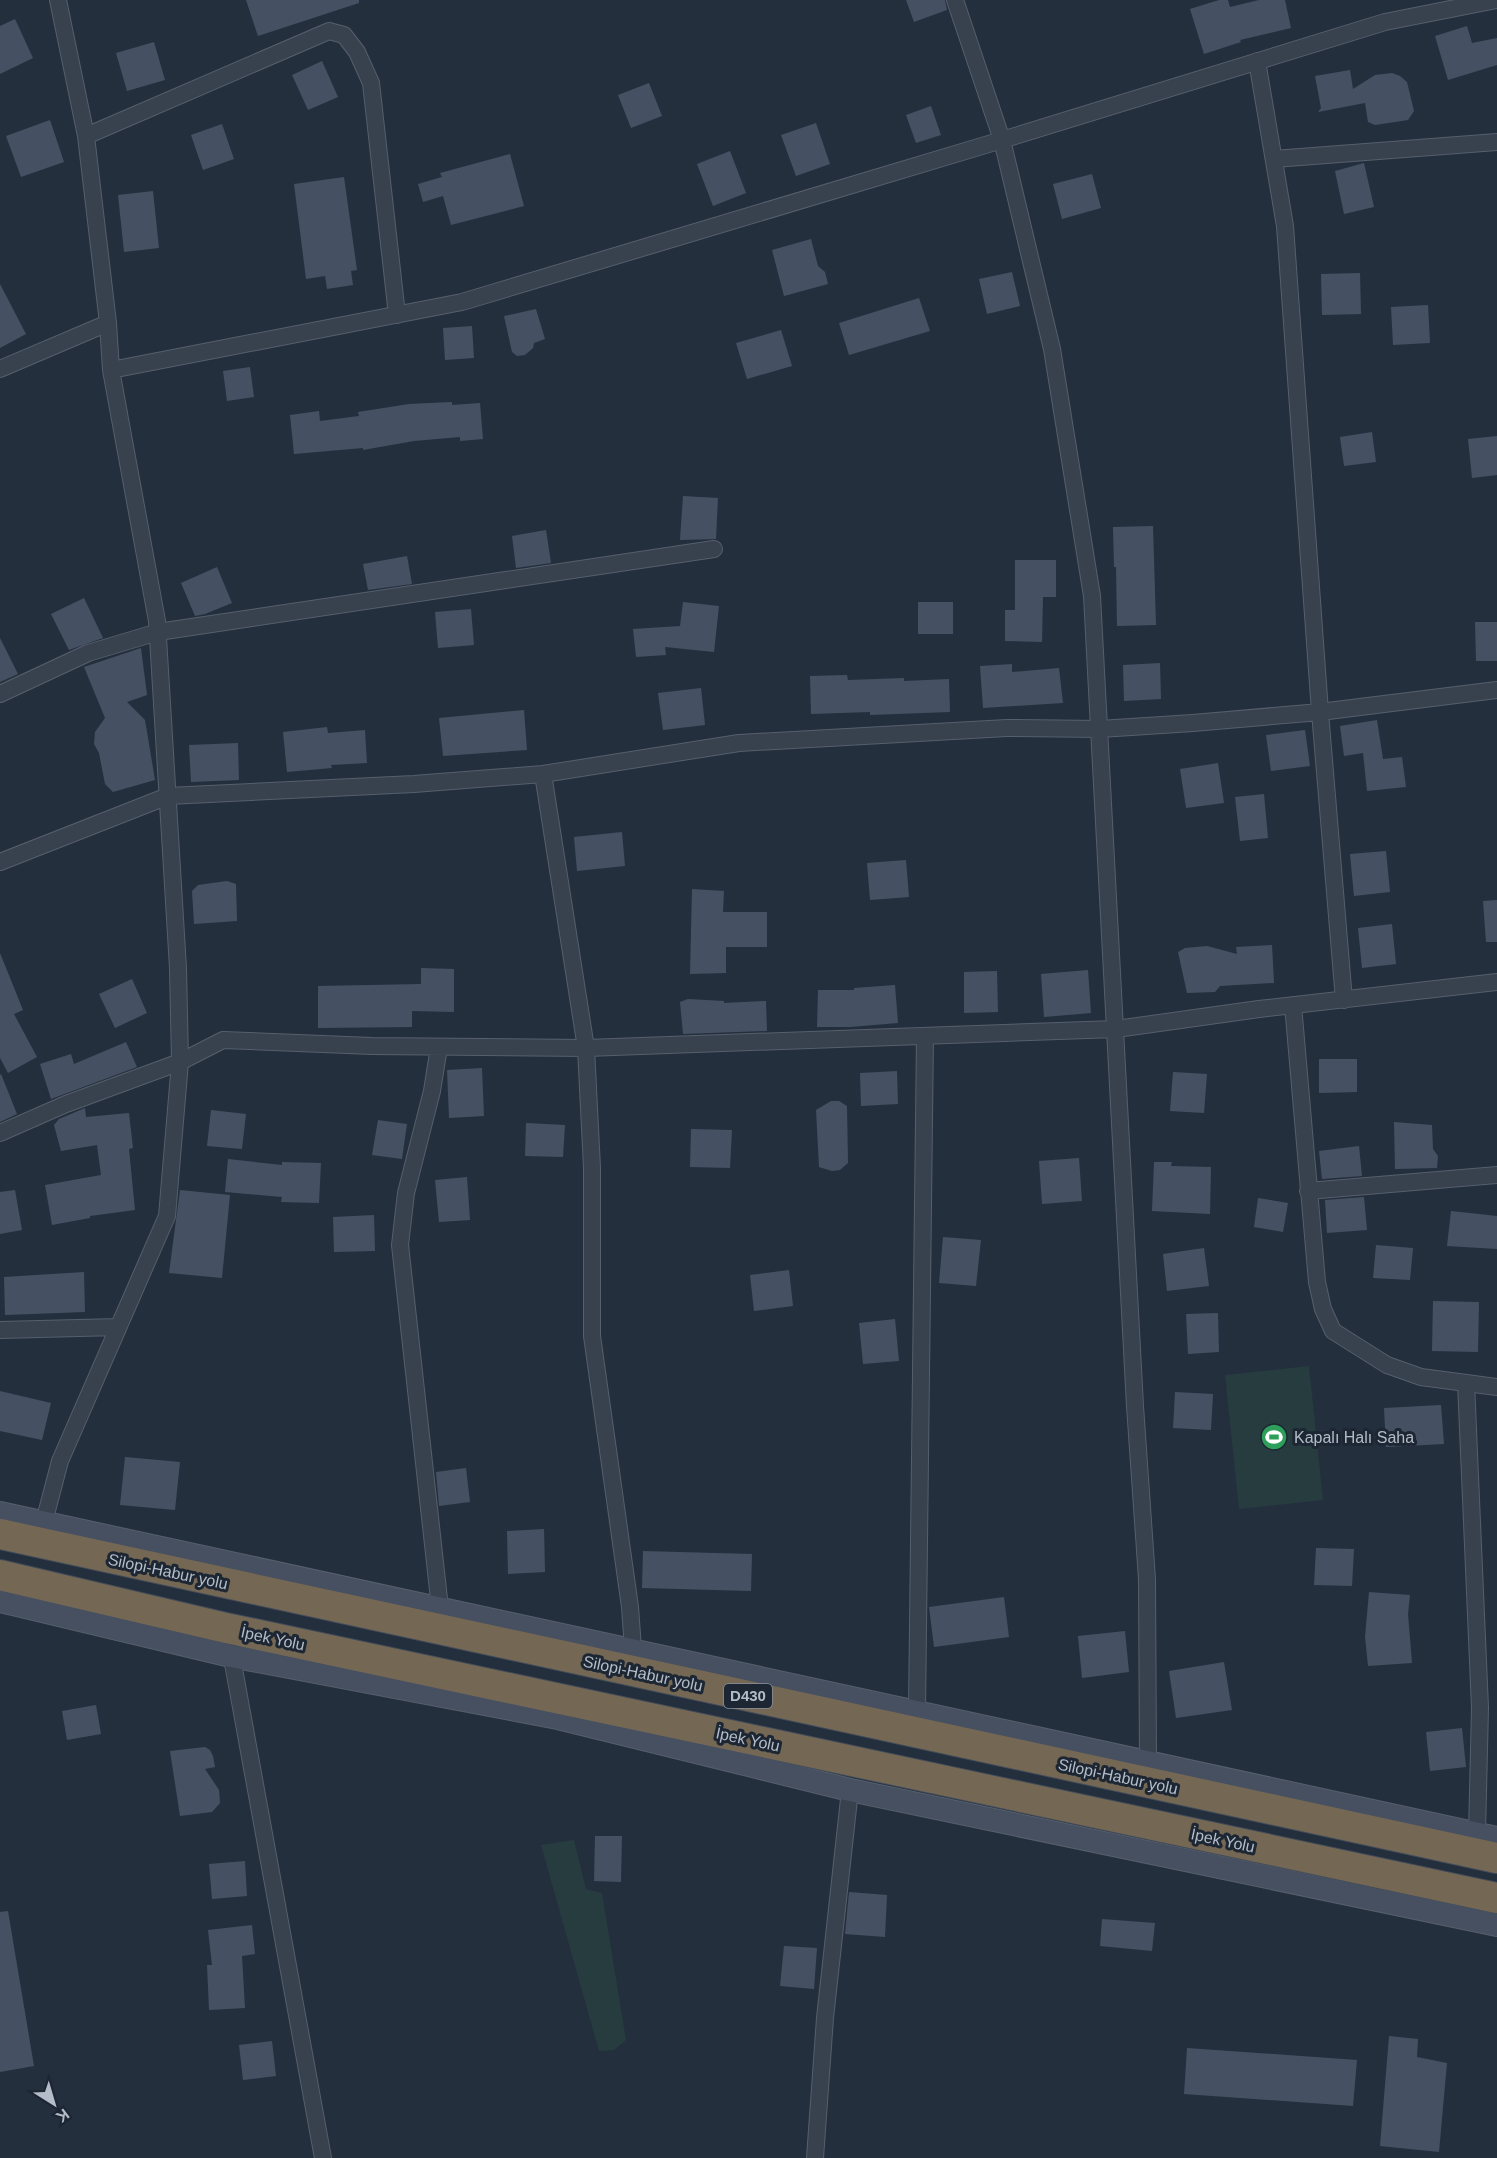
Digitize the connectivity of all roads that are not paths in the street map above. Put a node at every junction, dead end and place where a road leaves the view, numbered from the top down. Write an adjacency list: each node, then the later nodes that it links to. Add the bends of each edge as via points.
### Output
1 (58, 0): 5 (street)
2 (954, 0): 6 (street)
3 (1496, 0): 4 (street, via 1385,22)
4 (1257, 61): 6 (street); 8 (street)
5 (86, 136): 9 (street, via 329,31 344,35 371,83); 10 (street)
6 (1002, 140): 9 (street, via 462,302); 18 (street, via 1054,360 1092,596)
7 (1497, 142): 8 (street)
8 (1274, 159): 17 (street, via 1285,226)
9 (397, 315): 12 (street)
10 (108, 323): 11 (street); 12 (street)
11 (0, 369)
12 (111, 370): 14 (street)
13 (714, 549): 14 (street)
14 (158, 632): 16 (street, via 88,653); 20 (street)
15 (1497, 690): 17 (street)
16 (0, 694)
17 (1320, 712): 18 (street); 23 (street)
18 (1100, 729): 19 (street, via 1008,728 739,743); 25 (street)
19 (543, 774): 20 (street); 28 (street)
20 (168, 796): 21 (street); 29 (street)
21 (0, 861)
22 (1497, 982): 23 (street)
23 (1344, 1000): 24 (street)
24 (1293, 1005): 25 (street); 32 (street)
25 (1116, 1029): 26 (street); 46 (street, via 1147,1579)
26 (925, 1036): 28 (street); 45 (street)
27 (439, 1047): 28 (street); 29 (street, via 223,1040); 42 (street, via 406,1193 400,1245)
28 (586, 1048): 44 (street, via 592,1168 592,1336)
29 (180, 1062): 30 (street); 33 (street, via 167,1216)
30 (0, 1133)
31 (1497, 1175): 32 (street)
32 (1308, 1191): 35 (street, via 1317,1282 1333,1331 1387,1365 1421,1377)
33 (118, 1327): 34 (street); 38 (street, via 60,1461)
34 (0, 1330)
35 (1466, 1383): 36 (street); 48 (street)
36 (1497, 1387)
37 (0, 1513): 38 (street)
38 (44, 1522): 42 (street)
39 (0, 1534): 49 (highway, Silopi-Habur yolu / D430)
40 (0, 1575): 43 (highway, İpek Yolu)
41 (0, 1601): 43 (street)
42 (440, 1608): 44 (street)
43 (229, 1642): 47 (street); 50 (highway, İpek Yolu); 52 (street)
44 (633, 1649): 45 (street)
45 (917, 1711): 46 (street)
46 (1148, 1761): 48 (street)
47 (850, 1790): 51 (street); 53 (street, via 825,2018)
48 (1487, 1835)
49 (1497, 1858)
50 (1497, 1898)
51 (1497, 1925)
52 (322, 2158)
53 (815, 2158)

